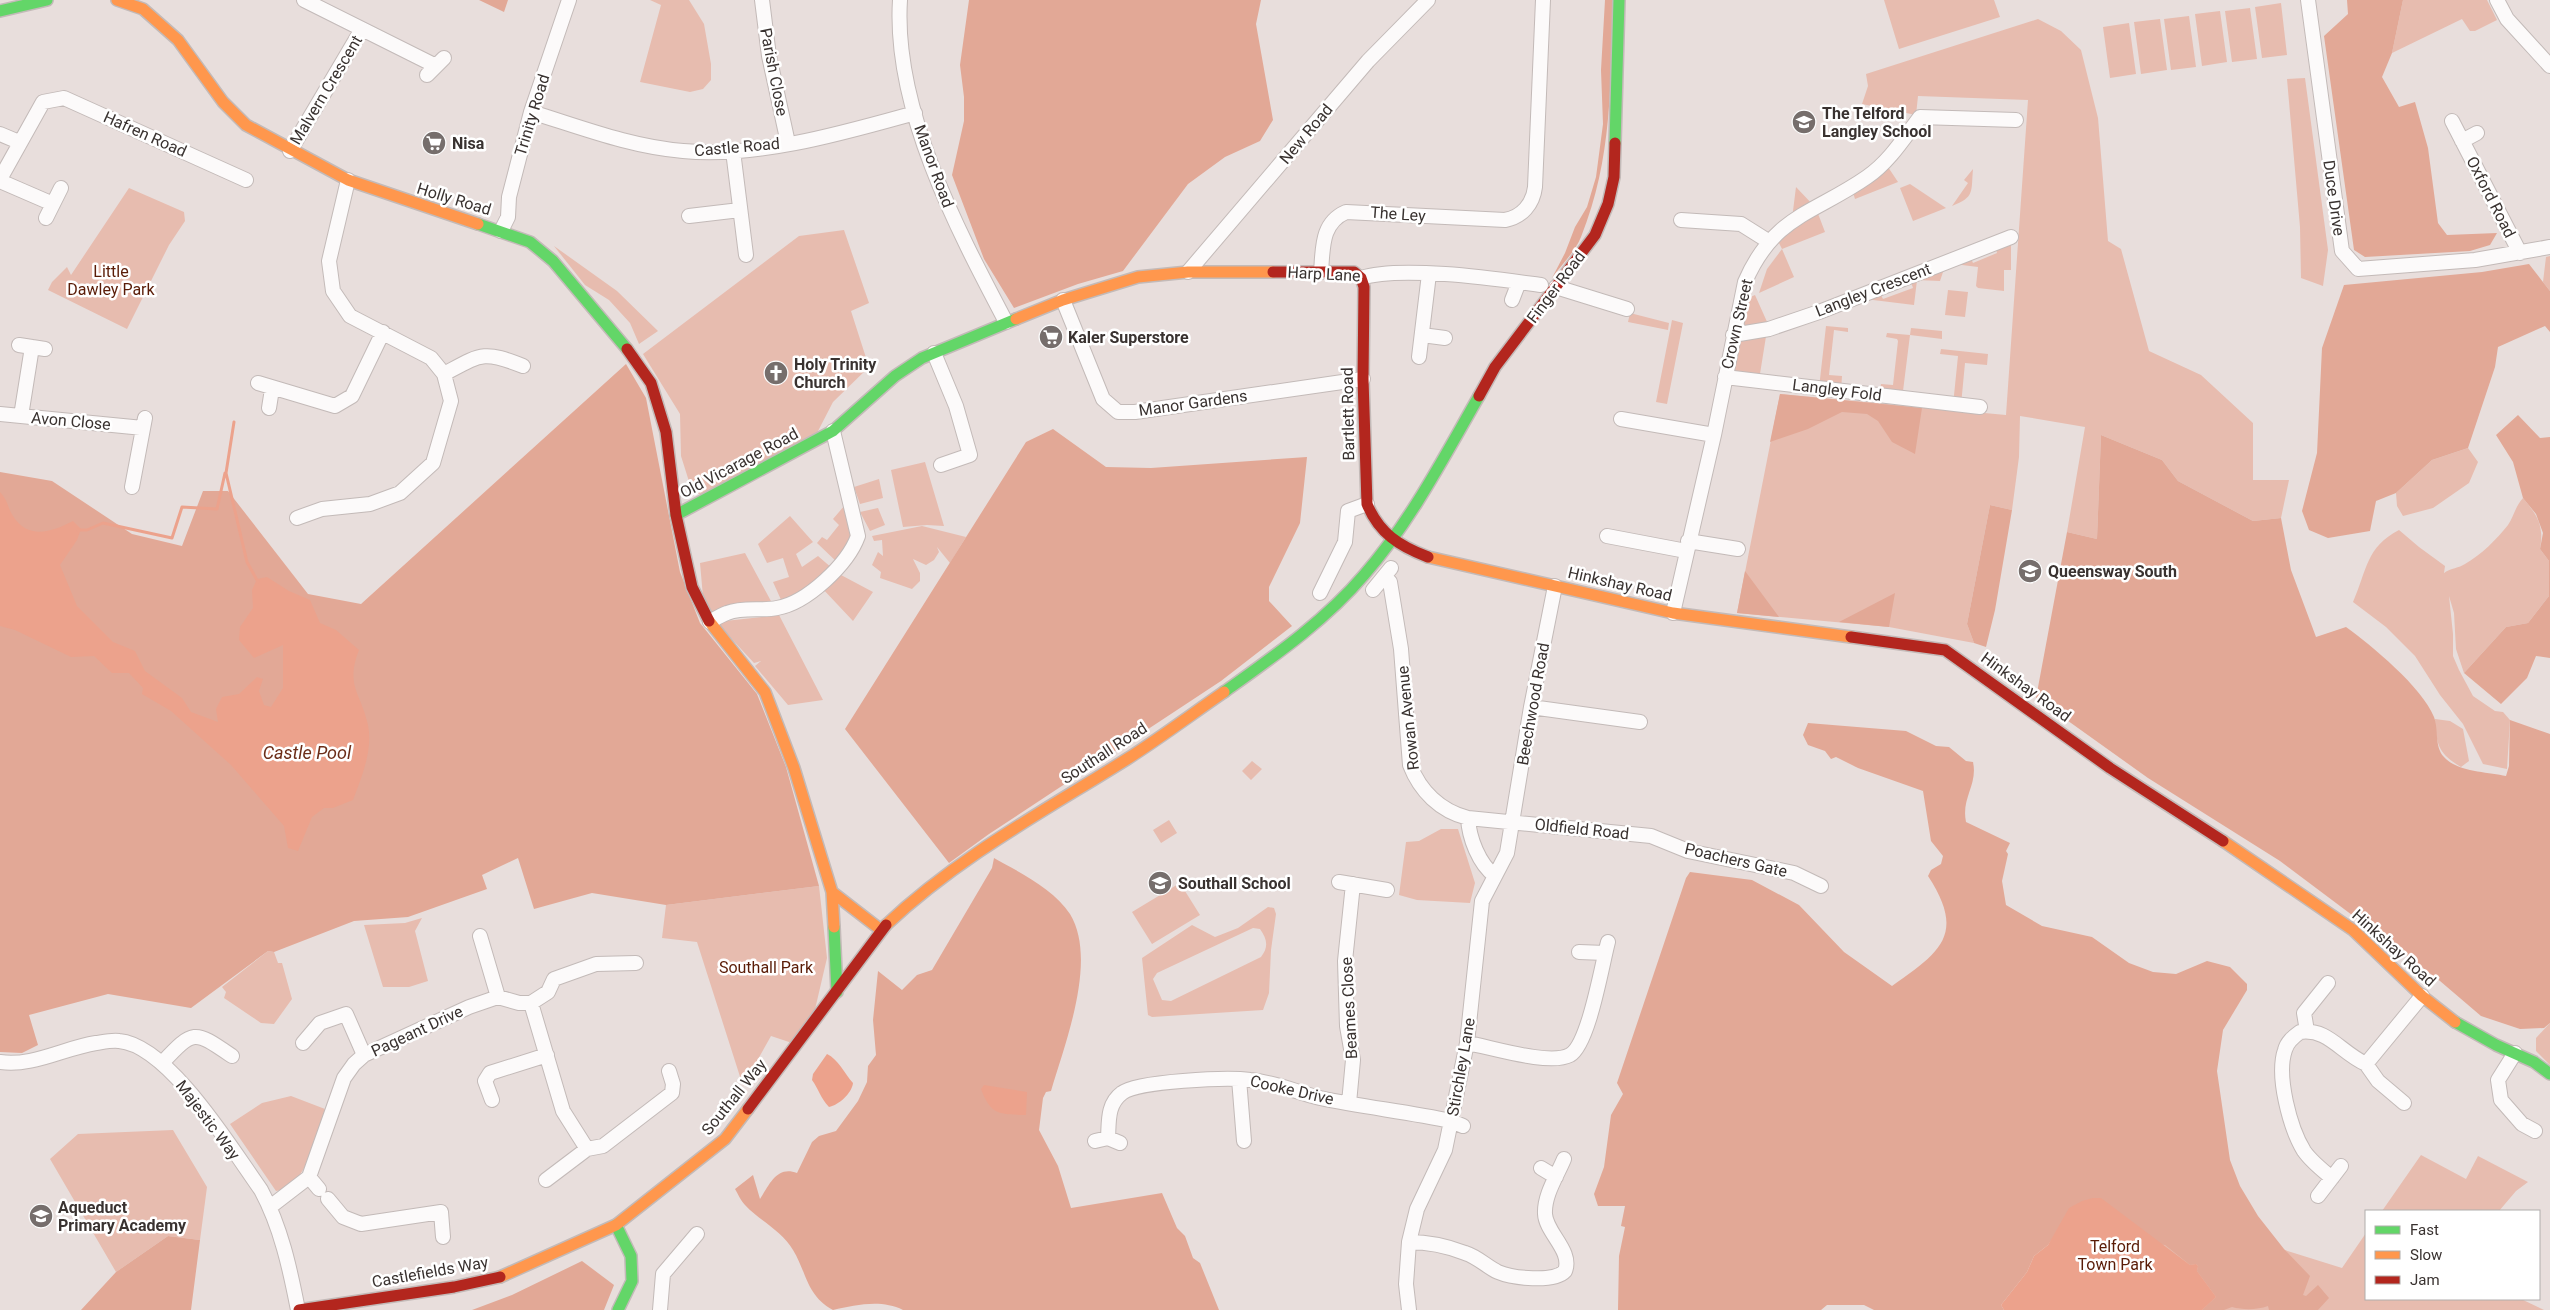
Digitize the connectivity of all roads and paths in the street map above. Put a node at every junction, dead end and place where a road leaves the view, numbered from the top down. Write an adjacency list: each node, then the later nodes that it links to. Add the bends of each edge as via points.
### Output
1 (47, 0): 12 (street)
2 (117, 0): 25 (street, Holly Road, via 143,9 178,40 223,102 246,126)
3 (304, 0): 13 (street, Malvern Crescent)
4 (569, 0): 16 (street, Trinity Road)
5 (762, 0): 24 (street, Parish Close, via 769,56)
6 (900, 0): 17 (street, Manor Road, via 900,40)
7 (1428, 0): 42 (street, New Road, via 1368,61)
8 (1543, 0): 43 (street, The Ley, via 1535,187 1530,202 1520,215 1505,220 1346,212 1336,216 1325,234)
9 (1619, 0): 48 (street, Finger Road, via 1614,177 1608,204 1595,235)
10 (2308, 0): 40 (street, Duce Drive, via 2342,251 2358,269)
11 (2497, 0): 14 (street, via 2507,19)
12 (0, 10)
13 (362, 29): 15 (street, Malvern Crescent); 25 (street, Malvern Crescent)
14 (2550, 66)
15 (436, 67)
16 (531, 112): 26 (street, Castle Road, via 657,147 703,152); 36 (street, Trinity Road, via 509,197 508,217)
17 (915, 113): 24 (street, Castle Road); 52 (street, Manor Road, via 952,214)
18 (2016, 120): 38 (street, Crown Street, via 1920,117 1897,148 1868,177 1792,219)
19 (2452, 121): 22 (street, Oxford Road)
20 (2477, 133): 22 (street, Oxford Road)
21 (0, 134): 23 (street)
22 (2462, 141): 40 (street, Oxford Road)
23 (19, 142): 27 (street); 28 (street, Hafren Road, via 43,102 64,98)
24 (788, 143): 26 (street, Castle Road)
25 (290, 151): 29 (street, Holly Road)
26 (733, 151): 32 (street)
27 (0, 180): 31 (street)
28 (246, 180)
29 (348, 180): 36 (street, Holly Road, via 436,212); 53 (street, via 329,261 333,291 350,316)
30 (61, 188): 31 (street)
31 (53, 204): 34 (street)
32 (740, 210): 33 (street); 41 (street)
33 (688, 216)
34 (46, 218)
35 (1681, 220): 38 (street, via 1741,224)
36 (501, 231): 76 (street, Holly Road, via 530,242 553,261 652,383 666,432)
37 (2011, 237): 54 (street, Langley Crescent, via 1819,312 1769,329)
38 (1768, 242): 54 (street, Crown Street, via 1745,282)
39 (2545, 248): 40 (street, Duce Drive)
40 (2520, 253)
41 (746, 255)
42 (1188, 272): 43 (street, Harp Lane); 49 (street, Old Vicarage Road, via 1138,277)
43 (1321, 272): 45 (street, Harp Lane, via 1354,272)
44 (1429, 274): 45 (street, Harp Lane, via 1376,273); 46 (street, Harp Lane); 55 (street)
45 (1361, 278): 63 (street, Bartlett Road, via 1364,286)
46 (1519, 282): 47 (street, Harp Lane); 50 (street)
47 (1541, 285)
48 (1556, 287): 51 (street); 79 (street, Finger Road, via 1495,366 1414,509)
49 (1063, 300): 52 (street, Old Vicarage Road); 63 (street, Manor Gardens, via 1103,399 1118,412)
50 (1512, 300)
51 (1627, 309)
52 (1006, 322): 58 (street, Old Vicarage Road)
53 (383, 332): 61 (street, via 431,358); 65 (street, via 352,396 335,406)
54 (1733, 334): 62 (street, Crown Street)
55 (1422, 335): 56 (street); 59 (street)
56 (1445, 338)
57 (32, 347): 69 (street)
58 (934, 353): 71 (street, Old Vicarage Road, via 895,376); 73 (street, via 956,406 970,455)
59 (1419, 357)
60 (523, 366): 61 (street, via 494,355 474,358)
61 (444, 374): 77 (street, via 452,401 433,464 400,493 370,504 322,509)
62 (1726, 377): 67 (street, Langley Fold); 72 (street, Crown Street)
63 (1363, 379): 75 (street, Bartlett Road)
64 (258, 383): 65 (street)
65 (272, 389): 66 (street)
66 (268, 408)
67 (1980, 408)
68 (0, 414): 69 (street, Avon Close)
69 (21, 416): 74 (street, Avon Close, via 144,423)
70 (1620, 419): 72 (street)
71 (832, 431): 76 (street, Old Vicarage Road); 86 (street, via 858,536 854,549 832,575 798,599 779,608 727,612)
72 (1714, 435): 80 (street, Crown Street)
73 (941, 465)
74 (132, 487)
75 (1367, 504): 79 (street, Bartlett Road, via 1373,521); 84 (street, via 1348,511 1348,543)
76 (676, 515): 86 (street, Old Vicarage Road, via 692,587)
77 (297, 518)
78 (1608, 536): 80 (street)
79 (1391, 540): 82 (street, Hinkshay Road, via 1440,561); 98 (street, Southall Road, via 1351,589 1275,656 1129,758 920,893)
80 (1687, 546): 81 (street); 85 (street, Crown Street)
81 (1738, 549)
82 (1555, 586): 85 (street, Hinkshay Road); 87 (street, Beechwood Road)
83 (1373, 590): 89 (street, Rowan Avenue, via 1388,572 1401,649 1410,765 1416,782 1430,798)
84 (1320, 593)
85 (1673, 613): 104 (street, Hinkshay Road, via 1945,650 2110,768 2353,930)
86 (710, 622): 97 (street, Old Vicarage Road, via 765,692 794,768)
87 (1531, 707): 88 (street); 90 (street, Beechwood Road)
88 (1640, 723)
89 (1468, 818): 90 (street, Rowan Avenue); 92 (street, via 1484,867)
90 (1513, 822): 91 (street, Oldfield Road); 92 (street, Stirchley Lane, via 1507,853)
91 (1651, 836): 95 (street, Poachers Gate, via 1688,851 1794,874)
92 (1494, 876): 109 (street, Stirchley Lane, via 1482,901)
93 (1338, 882): 94 (street)
94 (1353, 884): 96 (street); 121 (street, Beames Close, via 1345,961 1347,1026 1352,1060)
95 (1821, 886)
96 (1387, 890)
97 (832, 892): 98 (street); 103 (street, Old Vicarage Road)
98 (881, 930): 103 (street, Southall Road)
99 (480, 936): 105 (street)
100 (1579, 952): 109 (street, via 1606,948 1591,1012 1575,1056 1533,1056)
101 (636, 963): 106 (street, via 596,964 554,979 548,992)
102 (2328, 983): 107 (street, via 2304,1013)
103 (836, 992): 137 (street, Southall Way, via 725,1139)
104 (2422, 996): 110 (street, Hinkshay Road, via 2453,1022); 116 (street)
105 (498, 997): 106 (street); 111 (street, Pageant Drive)
106 (531, 1003): 112 (street)
107 (2307, 1031): 116 (street, via 2322,1034 2350,1057); 133 (street, via 2300,1032 2287,1044 2282,1062 2283,1082 2297,1137 2305,1152)
108 (304, 1042): 111 (street, via 320,1023 346,1014)
109 (1467, 1043): 123 (street, Stirchley Lane)
110 (2515, 1053): 118 (street, Hinkshay Road); 124 (street, via 2498,1080 2502,1100 2522,1124)
111 (364, 1055): 131 (street, Pageant Drive, via 344,1078)
112 (547, 1055): 120 (street, via 490,1073 485,1082); 127 (street, via 563,1111)
113 (232, 1056): 115 (street, via 204,1036 194,1036 183,1041)
114 (0, 1062): 115 (street, Majestic Way, via 16,1064 96,1043 120,1041 143,1050)
115 (162, 1063): 136 (street, Majestic Way, via 192,1094)
116 (2366, 1064): 122 (street, via 2378,1081)
117 (669, 1071): 127 (street, via 674,1084 672,1093 603,1146)
118 (2550, 1074)
119 (1239, 1079): 121 (street, Cooke Drive); 125 (street, Cooke Drive, via 1149,1084 1128,1089 1113,1103 1109,1113); 126 (street)
120 (492, 1100)
121 (1349, 1103): 123 (street, Cooke Drive)
122 (2404, 1103)
123 (1457, 1124): 140 (street, Stirchley Lane, via 1418,1210)
124 (2535, 1131)
125 (1108, 1141)
126 (1244, 1141)
127 (587, 1149): 134 (street)
128 (1564, 1159): 132 (street)
129 (2341, 1166): 133 (street)
130 (1541, 1168): 132 (street)
131 (309, 1177): 136 (street); 139 (street, via 343,1217 361,1224 441,1212)
132 (1556, 1177): 140 (street, via 1544,1212 1548,1227 1566,1258 1565,1271 1557,1276 1508,1275 1464,1252 1426,1242)
133 (2332, 1178): 135 (street)
134 (546, 1180)
135 (2318, 1196)
136 (270, 1207): 141 (street, Majestic Way, via 280,1232)
137 (616, 1224): 141 (street, Castlefields Way, via 502,1276 454,1287); 142 (street, via 631,1256 632,1281)
138 (697, 1234): 143 (street, via 663,1274)
139 (443, 1237)
140 (1409, 1242): 144 (street, Stirchley Lane, via 1406,1284)
141 (299, 1310)
142 (618, 1310)
143 (660, 1310)
144 (1409, 1310)

